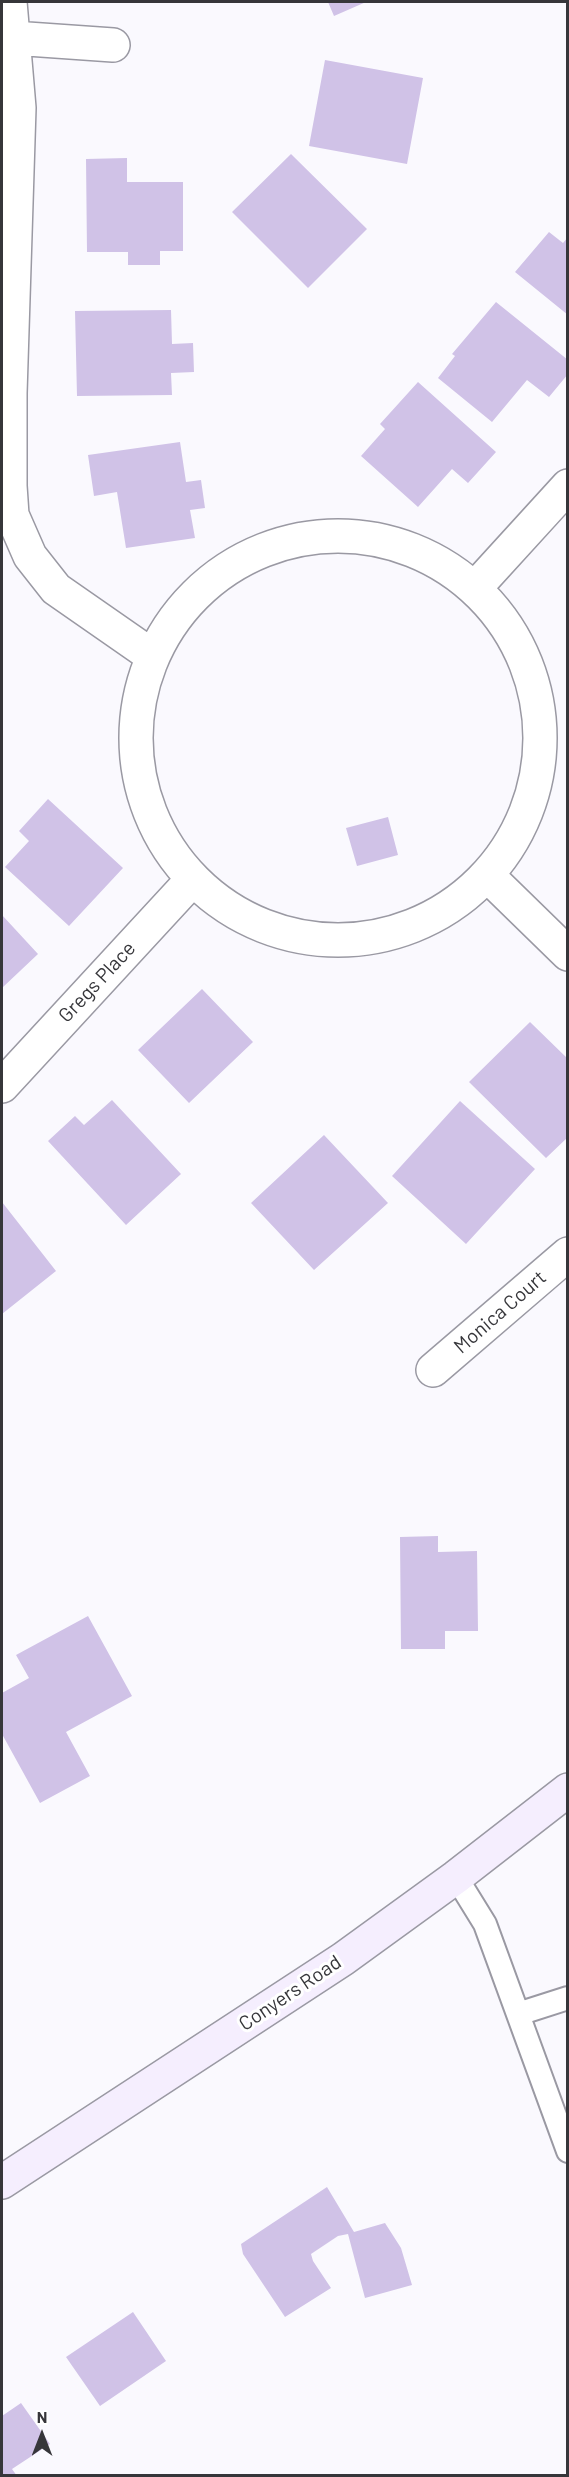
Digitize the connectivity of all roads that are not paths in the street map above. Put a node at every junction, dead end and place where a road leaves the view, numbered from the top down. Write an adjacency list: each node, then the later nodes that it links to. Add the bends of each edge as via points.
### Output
1 (10, 2): 2 (street)
2 (14, 38): 3 (street); 6 (street, via 19,108 10,393 12,515 30,556 56,589)
3 (113, 45)
4 (567, 486): 5 (street)
5 (476, 588): 6 (street, via 424,553 370,536 297,537 194,592); 7 (street, via 518,643 535,685 541,724 540,767 524,820)
6 (148, 653): 8 (street, via 132,738 158,838)
7 (487, 875): 8 (street, via 465,897 420,924 365,940 275,932 212,899); 9 (street)
8 (193, 879): 10 (street, Gregs Place)
9 (567, 954)
10 (2, 1086)
11 (567, 1254): 12 (street, Monica Court)
12 (433, 1370)
13 (567, 1790): 14 (main road, Conyers Road)
14 (456, 1877): 16 (lane, via 485,1924); 18 (main road, Conyers Road, via 343,1959)
15 (567, 1998): 16 (lane)
16 (518, 2014): 17 (lane)
17 (566, 2142)
18 (2, 2182)

